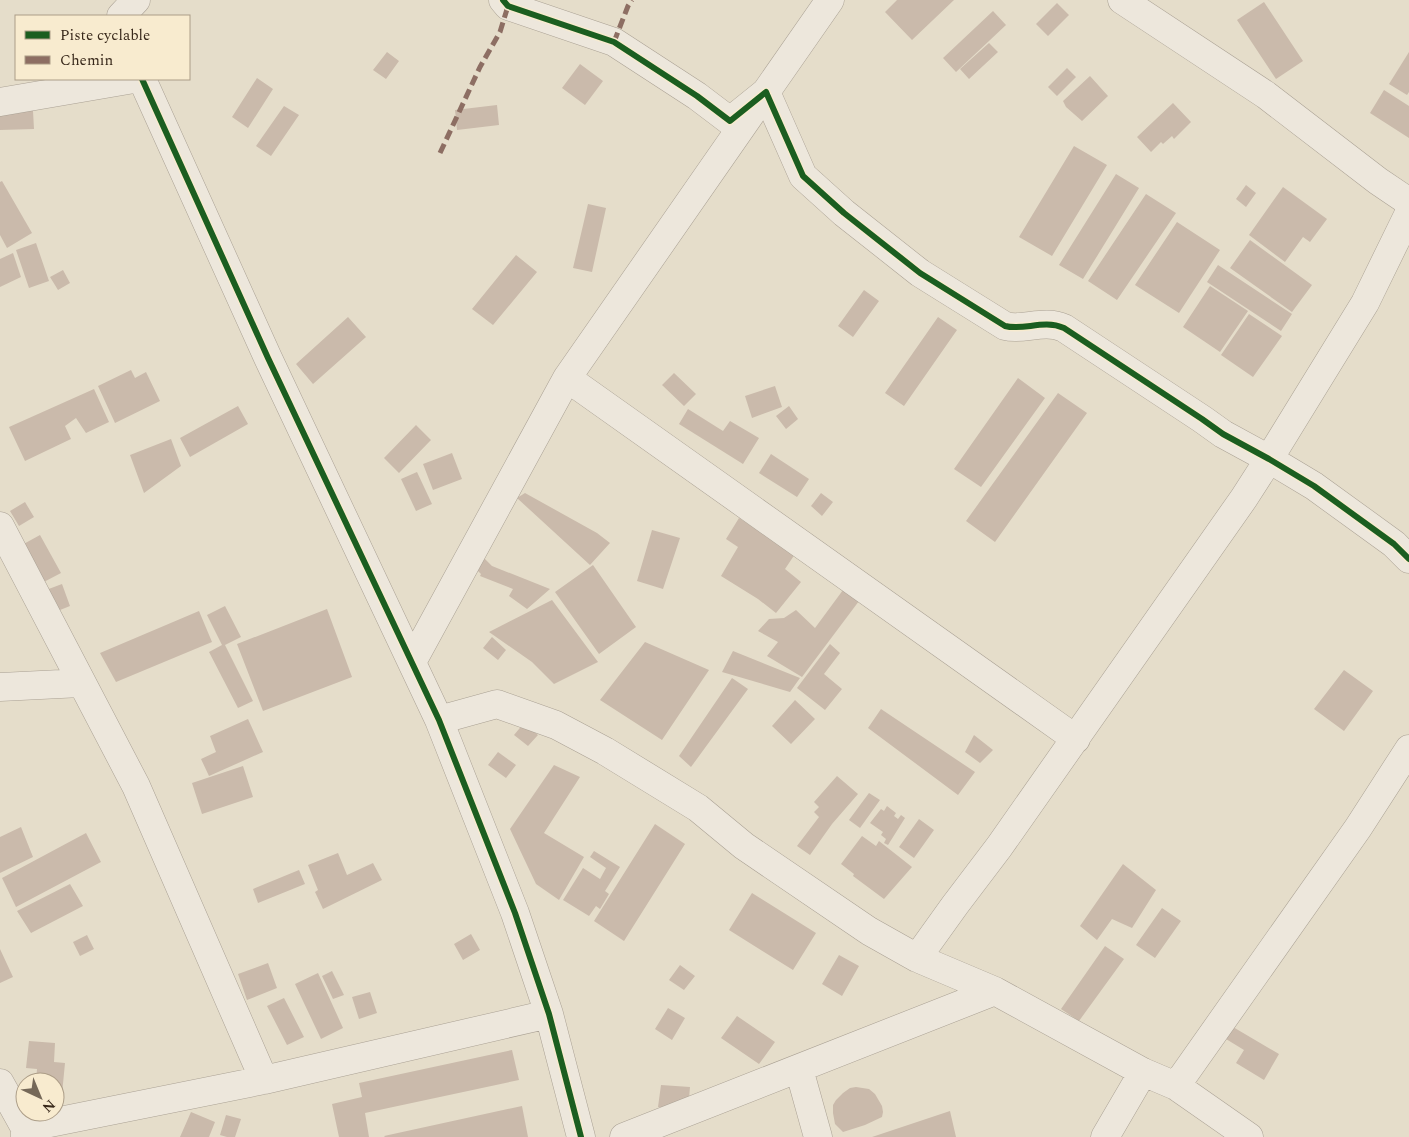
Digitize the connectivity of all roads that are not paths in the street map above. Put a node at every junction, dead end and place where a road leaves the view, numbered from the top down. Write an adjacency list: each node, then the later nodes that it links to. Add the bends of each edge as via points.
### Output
1 (114, 0): 6 (street)
2 (136, 0): 7 (street)
3 (503, 0): 10 (street, via 508,6 614,42 730,121)
4 (830, 0): 10 (street)
5 (1122, 0): 12 (street, via 1266,94)
6 (120, 15)
7 (121, 15)
8 (128, 80): 11 (street)
9 (142, 80): 18 (street, via 268,358)
10 (766, 92): 14 (street); 15 (street, via 803,176 920,273 1005,326 1054,324 1064,328 1223,434)
11 (0, 102)
12 (1409, 202)
13 (1409, 213): 15 (street, via 1365,303)
14 (568, 378): 18 (street); 22 (street)
15 (1269, 459): 17 (street, via 1314,486 1394,544); 22 (street)
16 (0, 526): 19 (street)
17 (1409, 559)
18 (412, 662): 21 (street)
19 (81, 683): 20 (street); 29 (street, via 136,786)
20 (0, 687)
21 (439, 720): 24 (street, via 497,704 556,725 698,808 744,846 869,931); 26 (street, via 515,913)
22 (1076, 739): 24 (street)
23 (1409, 750): 31 (street)
24 (917, 958): 25 (street)
25 (995, 991): 27 (street); 28 (street)
26 (549, 1014): 29 (street); 33 (street)
27 (799, 1068): 34 (street); 35 (street)
28 (1143, 1072): 31 (street); 36 (street)
29 (264, 1080): 32 (street)
30 (0, 1083): 32 (street)
31 (1176, 1086): 37 (street)
32 (25, 1132)
33 (581, 1137)
34 (624, 1137)
35 (818, 1137)
36 (1105, 1137)
37 (1249, 1137)

